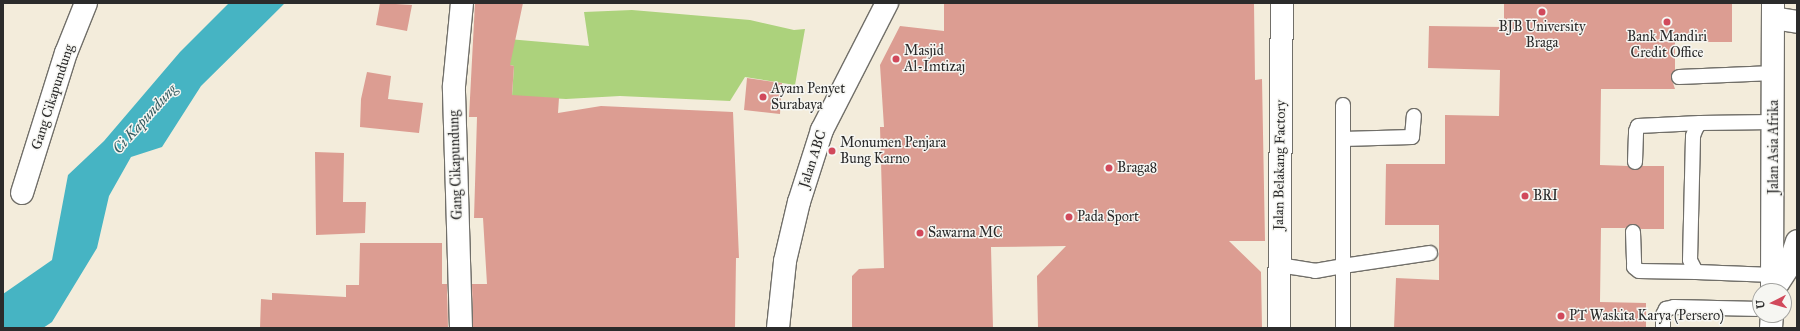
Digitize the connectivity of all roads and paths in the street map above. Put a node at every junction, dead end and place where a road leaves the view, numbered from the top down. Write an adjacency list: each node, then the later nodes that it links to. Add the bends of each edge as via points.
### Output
1 (86, 3): 15 (street, Gang Cikapundung, via 66,53)
2 (462, 3): 26 (street, Gang Cikapundung, via 454,86)
3 (887, 3): 27 (street, Jalan ABC, via 822,130 799,202 785,261)
4 (1282, 3): 19 (street, Jalan Belakang Factory)
5 (1773, 11): 6 (street); 7 (street, Jalan Asia Afrika)
6 (1797, 22)
7 (1774, 73): 8 (lane); 11 (street, Jalan Asia Afrika)
8 (1679, 77)
9 (1343, 105): 13 (lane)
10 (1414, 116): 13 (lane, via 1412,137)
11 (1774, 122): 12 (lane); 23 (street, Jalan Asia Afrika)
12 (1700, 123): 14 (lane, via 1638,126); 21 (lane, via 1693,136 1690,260)
13 (1343, 139): 20 (lane)
14 (1635, 162)
15 (22, 193)
16 (1633, 232): 21 (lane, via 1634,267 1639,270)
17 (1797, 241): 24 (street, via 1788,266)
18 (1430, 253): 20 (lane)
19 (1279, 265): 20 (lane, via 1315,271); 28 (street, Jalan Belakang Factory)
20 (1343, 266): 29 (lane)
21 (1696, 272): 22 (lane)
22 (1756, 283)
23 (1773, 283)
24 (1775, 283)
25 (1752, 308): 30 (lane, via 1674,307 1666,309 1663,315)
26 (461, 328)
27 (778, 328)
28 (1279, 328)
29 (1343, 328)
30 (1663, 328)

